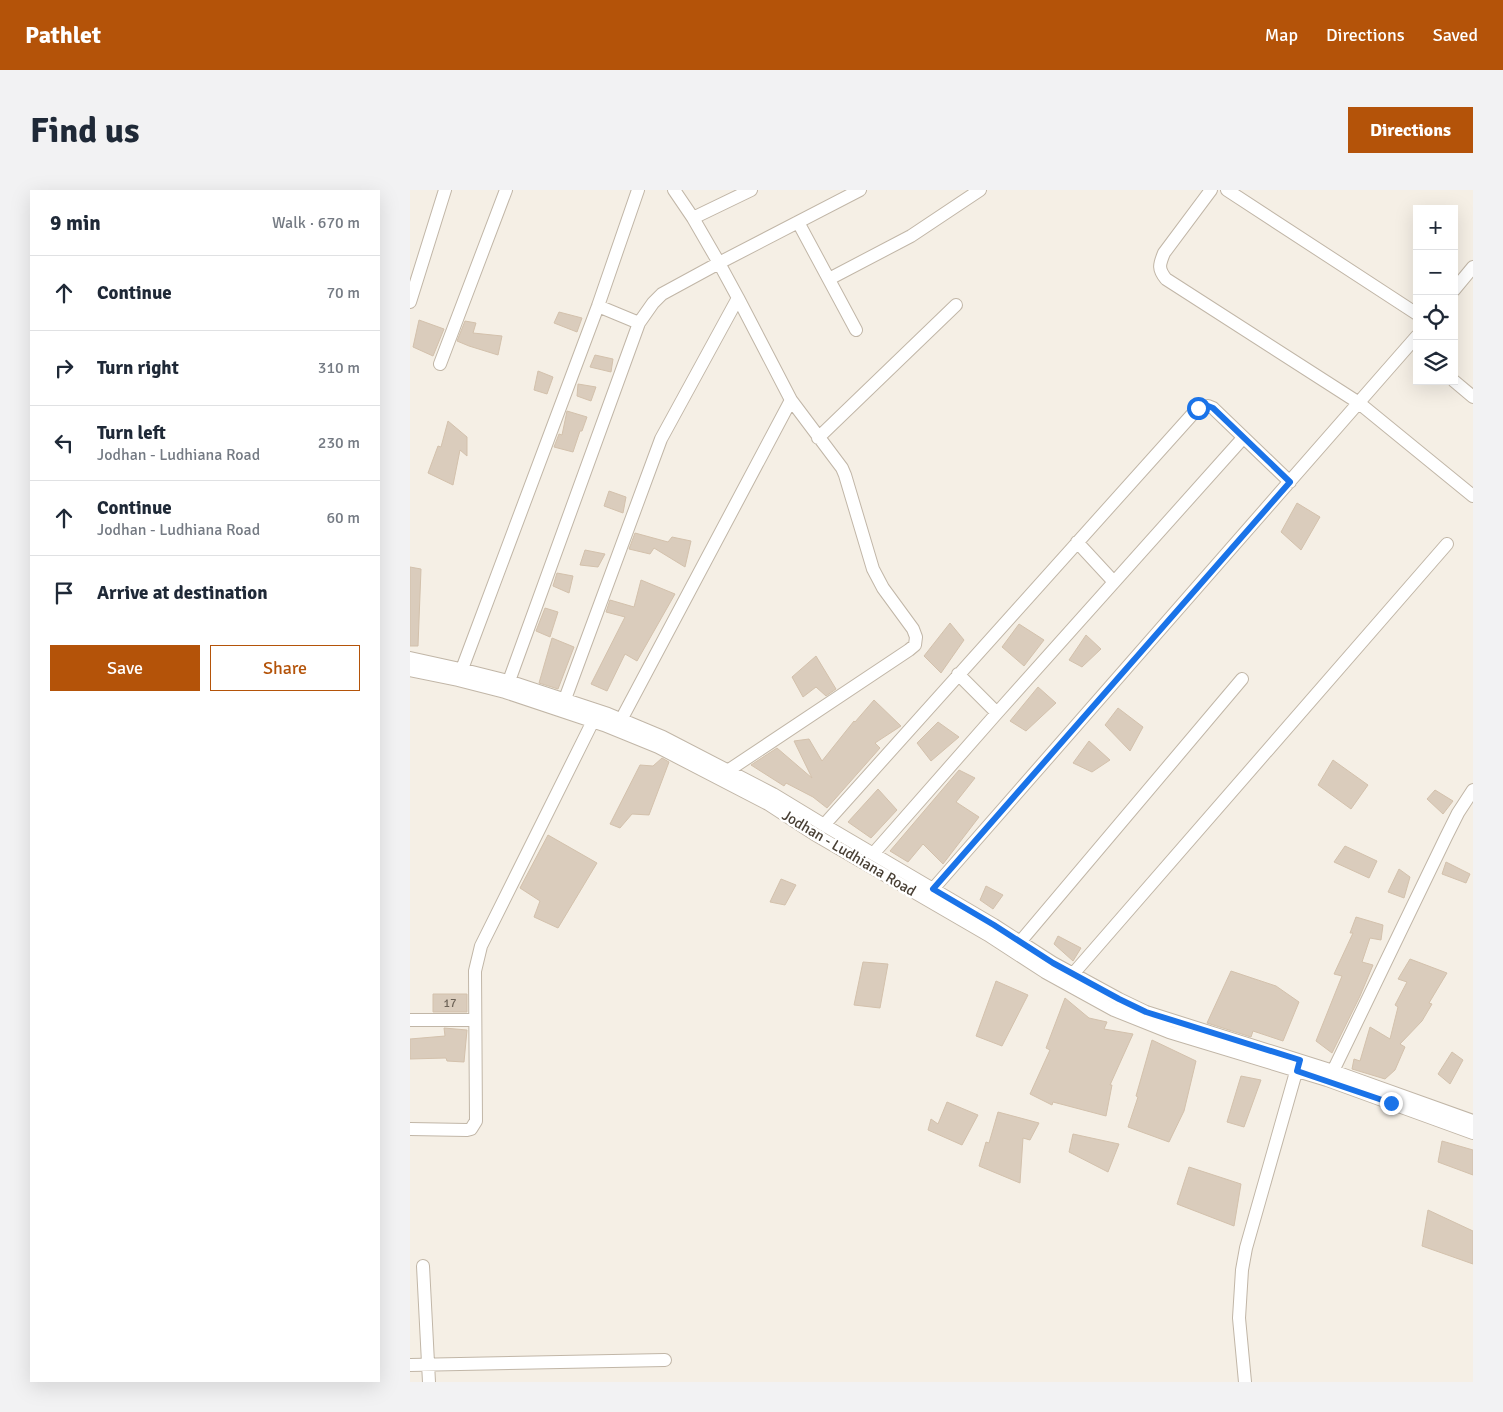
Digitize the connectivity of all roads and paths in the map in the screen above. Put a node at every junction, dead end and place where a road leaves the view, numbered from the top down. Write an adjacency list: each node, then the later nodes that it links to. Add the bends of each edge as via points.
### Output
1 (445, 190): 17 (street)
2 (506, 190): 24 (street)
3 (638, 190): 19 (street)
4 (674, 190): 10 (street)
5 (751, 190): 10 (street)
6 (860, 190): 11 (street)
7 (980, 190): 14 (street, via 911,236)
8 (1211, 190): 28 (street, via 1164,253 1159,265 1161,272 1166,279)
9 (1227, 190): 20 (street)
10 (693, 218): 12 (street)
11 (798, 222): 12 (street); 14 (street)
12 (719, 263): 16 (street); 21 (street, via 662,294)
13 (1473, 267): 15 (street)
14 (829, 279): 22 (street)
15 (1458, 285)
16 (738, 298): 27 (street); 42 (street, via 661,439)
17 (410, 302)
18 (956, 305): 29 (street)
19 (598, 306): 21 (street); 37 (street)
20 (1413, 311)
21 (639, 323): 41 (street)
22 (856, 330)
23 (1413, 345): 28 (street)
24 (440, 364)
25 (1458, 384): 26 (street)
26 (1473, 397)
27 (791, 400): 29 (street); 44 (street)
28 (1359, 403): 31 (street); 32 (street)
29 (818, 438): 46 (street, via 842,468 870,561 883,588 913,629 915,644)
30 (1243, 438): 31 (street); 33 (street, via 1213,408 1198,408); 35 (street)
31 (1290, 482): 50 (street)
32 (1473, 496)
33 (1077, 542): 35 (street); 39 (street)
34 (1447, 544): 52 (street)
35 (1114, 582): 43 (street)
36 (410, 658): 37 (street, Jodhan - Ludhiana Road)
37 (462, 669): 41 (street, Jodhan - Ludhiana Road)
38 (410, 670): 45 (street, Jodhan - Ludhiana Road, via 505,692)
39 (958, 674): 43 (street); 48 (street)
40 (1242, 679): 51 (street)
41 (509, 682): 42 (street, Jodhan - Ludhiana Road)
42 (565, 699): 44 (street, Jodhan - Ludhiana Road)
43 (997, 713): 49 (street)
44 (621, 720): 46 (street, Jodhan - Ludhiana Road)
45 (594, 721): 54 (street, via 481,946 475,971); 55 (street, Jodhan - Ludhiana Road, via 658,747 768,804 1045,972 1114,1010 1169,1032)
46 (729, 770): 48 (street, Jodhan - Ludhiana Road)
47 (1473, 790): 56 (street, via 1446,836)
48 (824, 825): 49 (street, Jodhan - Ludhiana Road)
49 (873, 854): 50 (street, Jodhan - Ludhiana Road)
50 (933, 889): 51 (street, Jodhan - Ludhiana Road)
51 (1020, 942): 52 (street, Jodhan - Ludhiana Road)
52 (1073, 974): 55 (street, Jodhan - Ludhiana Road, via 1146,1012)
53 (410, 1020): 54 (street)
54 (475, 1020): 58 (street, via 474,1126 467,1130)
55 (1298, 1065): 56 (street, Jodhan - Ludhiana Road); 59 (street, Jodhan - Ludhiana Road); 65 (street, via 1242,1270 1239,1318)
56 (1333, 1071): 57 (street, Jodhan - Ludhiana Road)
57 (1473, 1121)
58 (410, 1129)
59 (1473, 1133)
60 (423, 1266): 63 (street)
61 (665, 1360): 63 (street)
62 (410, 1365): 63 (street)
63 (429, 1365): 64 (street)
64 (429, 1382)
65 (1245, 1382)

